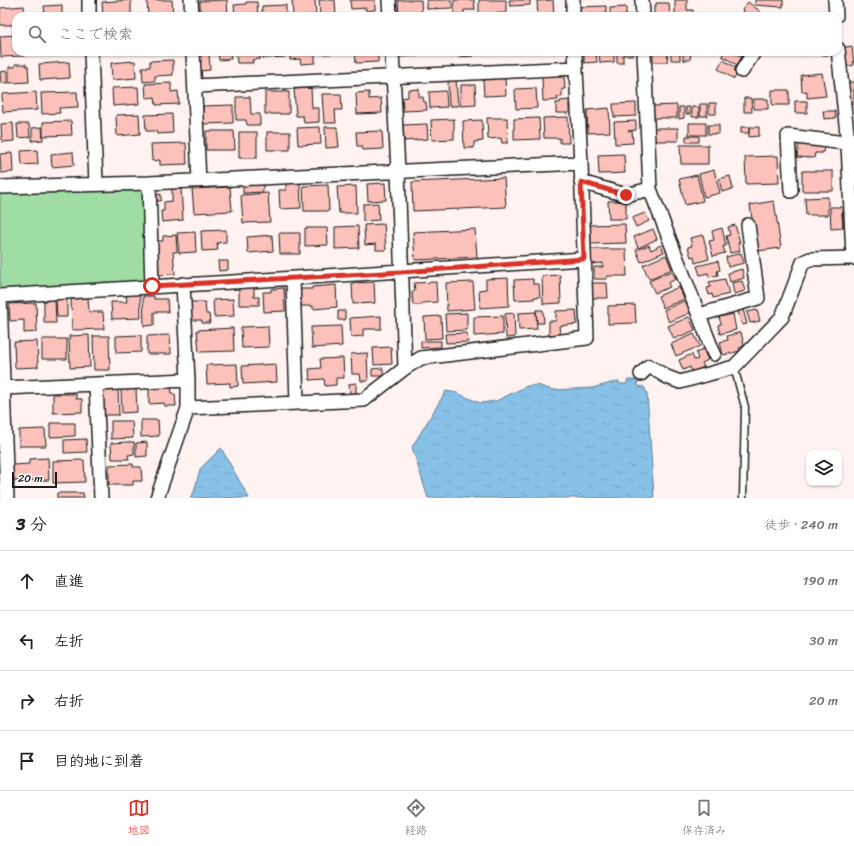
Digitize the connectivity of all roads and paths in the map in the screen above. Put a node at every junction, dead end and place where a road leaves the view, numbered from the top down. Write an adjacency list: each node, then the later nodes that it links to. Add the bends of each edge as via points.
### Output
1 (89, 0): 7 (street)
2 (191, 0): 8 (street)
3 (389, 0): 9 (street)
4 (573, 0): 10 (street)
5 (642, 0): 11 (street)
6 (836, 0): 12 (street)
7 (90, 12)
8 (192, 12)
9 (390, 12)
10 (574, 12)
11 (643, 12)
12 (836, 12)
13 (91, 56): 30 (street)
14 (193, 56): 23 (street)
15 (392, 56): 22 (street)
16 (575, 56): 20 (street)
17 (644, 56): 32 (street)
18 (751, 56): 21 (street)
19 (839, 56): 24 (street)
20 (576, 68): 22 (street); 25 (street)
21 (742, 71)
22 (393, 76): 23 (street); 26 (street)
23 (195, 86): 27 (street)
24 (851, 144): 33 (street, via 788,136); 35 (street)
25 (581, 163): 26 (street); 28 (street)
26 (398, 171): 27 (street); 37 (street)
27 (199, 181): 29 (street)
28 (581, 182): 32 (street, via 626,195); 36 (street)
29 (149, 183): 30 (street); 40 (street)
30 (96, 184): 31 (street)
31 (0, 187)
32 (650, 189): 42 (street)
33 (791, 191)
34 (748, 224): 42 (street, via 758,298)
35 (853, 258): 44 (street, via 810,259 803,262 782,317)
36 (584, 259): 37 (street); 45 (street, via 587,338 421,358)
37 (401, 272): 38 (street); 45 (street)
38 (292, 279): 39 (street); 50 (street)
39 (183, 284): 40 (street); 47 (street)
40 (152, 286): 41 (street)
41 (0, 296): 49 (street)
42 (699, 315): 43 (street)
43 (714, 354)
44 (734, 367): 46 (street, via 680,382 667,378 649,366); 55 (lane, via 745,407)
45 (405, 368): 50 (street, via 364,400)
46 (641, 374)
47 (188, 380): 48 (street); 51 (street)
48 (96, 384): 49 (street); 53 (street)
49 (4, 388): 52 (street)
50 (298, 403): 51 (street)
51 (188, 408): 54 (street)
52 (5, 494)
53 (101, 498)
54 (157, 498)
55 (744, 498)

